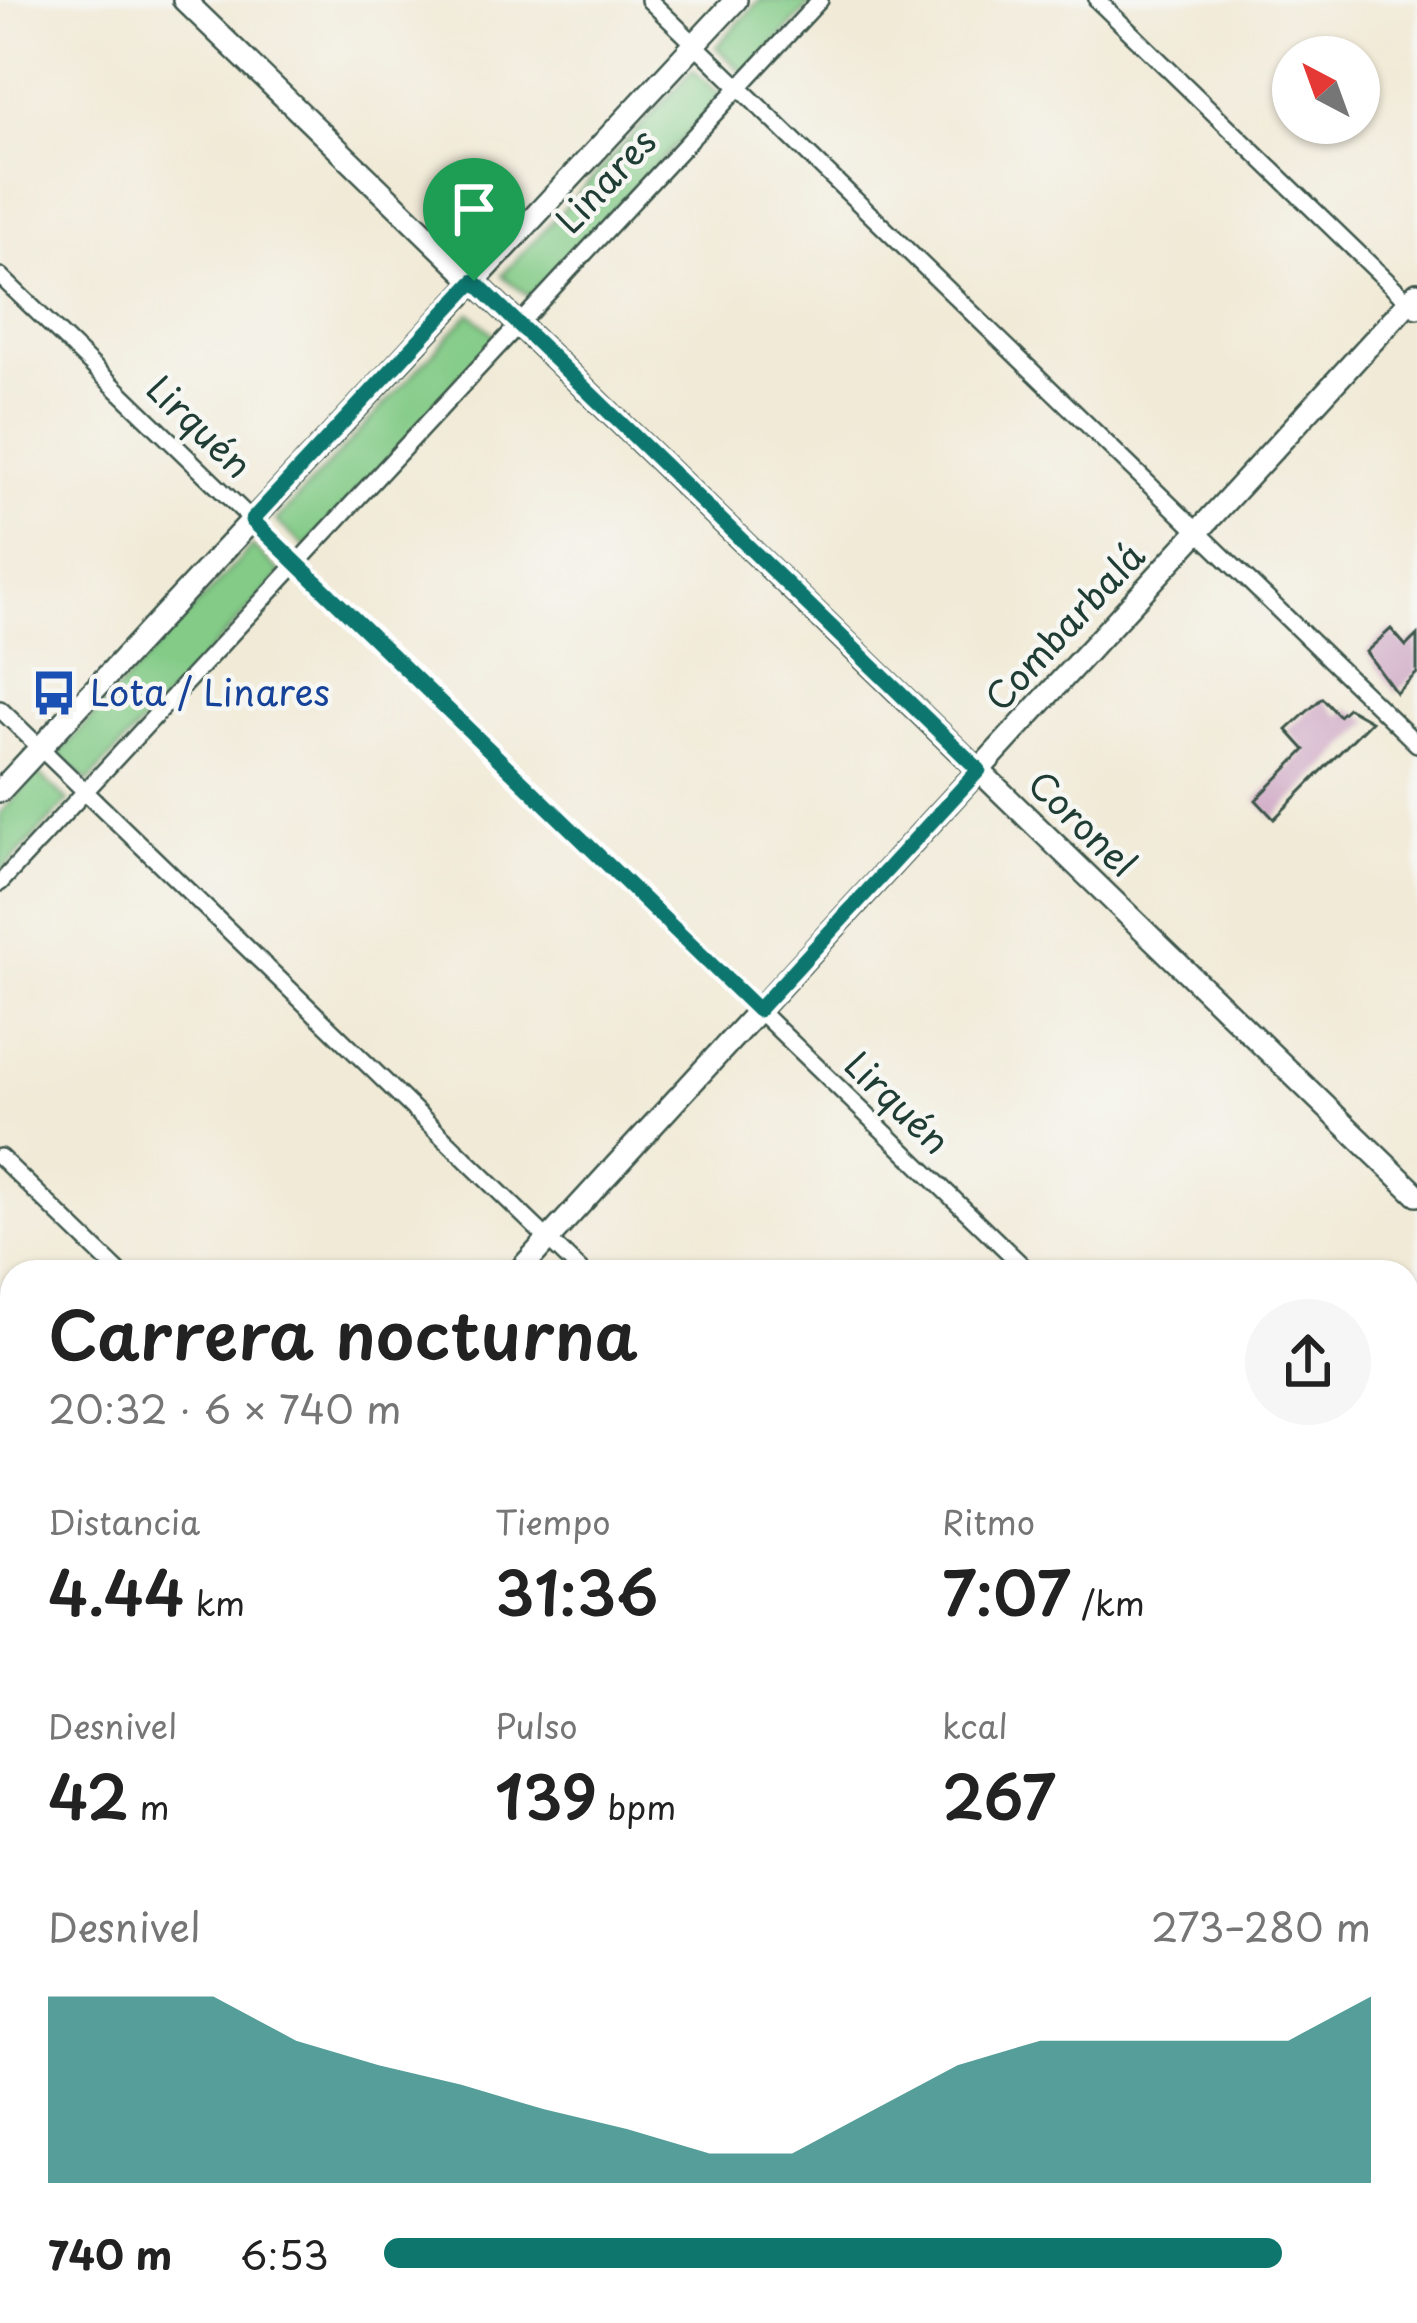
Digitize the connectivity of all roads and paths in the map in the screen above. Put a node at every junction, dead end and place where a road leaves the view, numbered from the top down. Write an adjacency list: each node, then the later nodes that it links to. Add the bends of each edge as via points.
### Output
1 (184, 0): 9 (street, Coronel)
2 (649, 0): 6 (street)
3 (736, 0): 6 (street, Linares)
4 (820, 0): 7 (street, Linares)
5 (1097, 0): 10 (street)
6 (694, 44): 7 (street); 9 (street, Linares)
7 (739, 87): 11 (street, Linares); 13 (street)
8 (0, 276): 12 (street, Lirquén)
9 (474, 281): 11 (street, Coronel); 12 (street, Linares)
10 (1414, 301): 13 (street, Combarbalá)
11 (519, 324): 14 (street, Linares); 18 (street, Coronel)
12 (252, 520): 14 (street, Lirquén); 17 (street, Linares)
13 (1198, 532): 16 (street); 18 (street, Combarbalá)
14 (297, 563): 20 (street, Linares); 22 (street, Lirquén)
15 (0, 709): 17 (street)
16 (1417, 744)
17 (40, 748): 19 (street, Linares); 20 (street)
18 (979, 770): 22 (street, Combarbalá); 24 (street, Coronel)
19 (0, 790)
20 (85, 791): 21 (street, Linares); 25 (street)
21 (0, 883)
22 (758, 1010): 25 (street, Combarbalá); 29 (street, Lirquén)
23 (0, 1157): 26 (street)
24 (1417, 1195)
25 (548, 1239): 27 (street, Combarbalá); 28 (street)
26 (107, 1260)
27 (529, 1260)
28 (570, 1260)
29 (1017, 1260)

